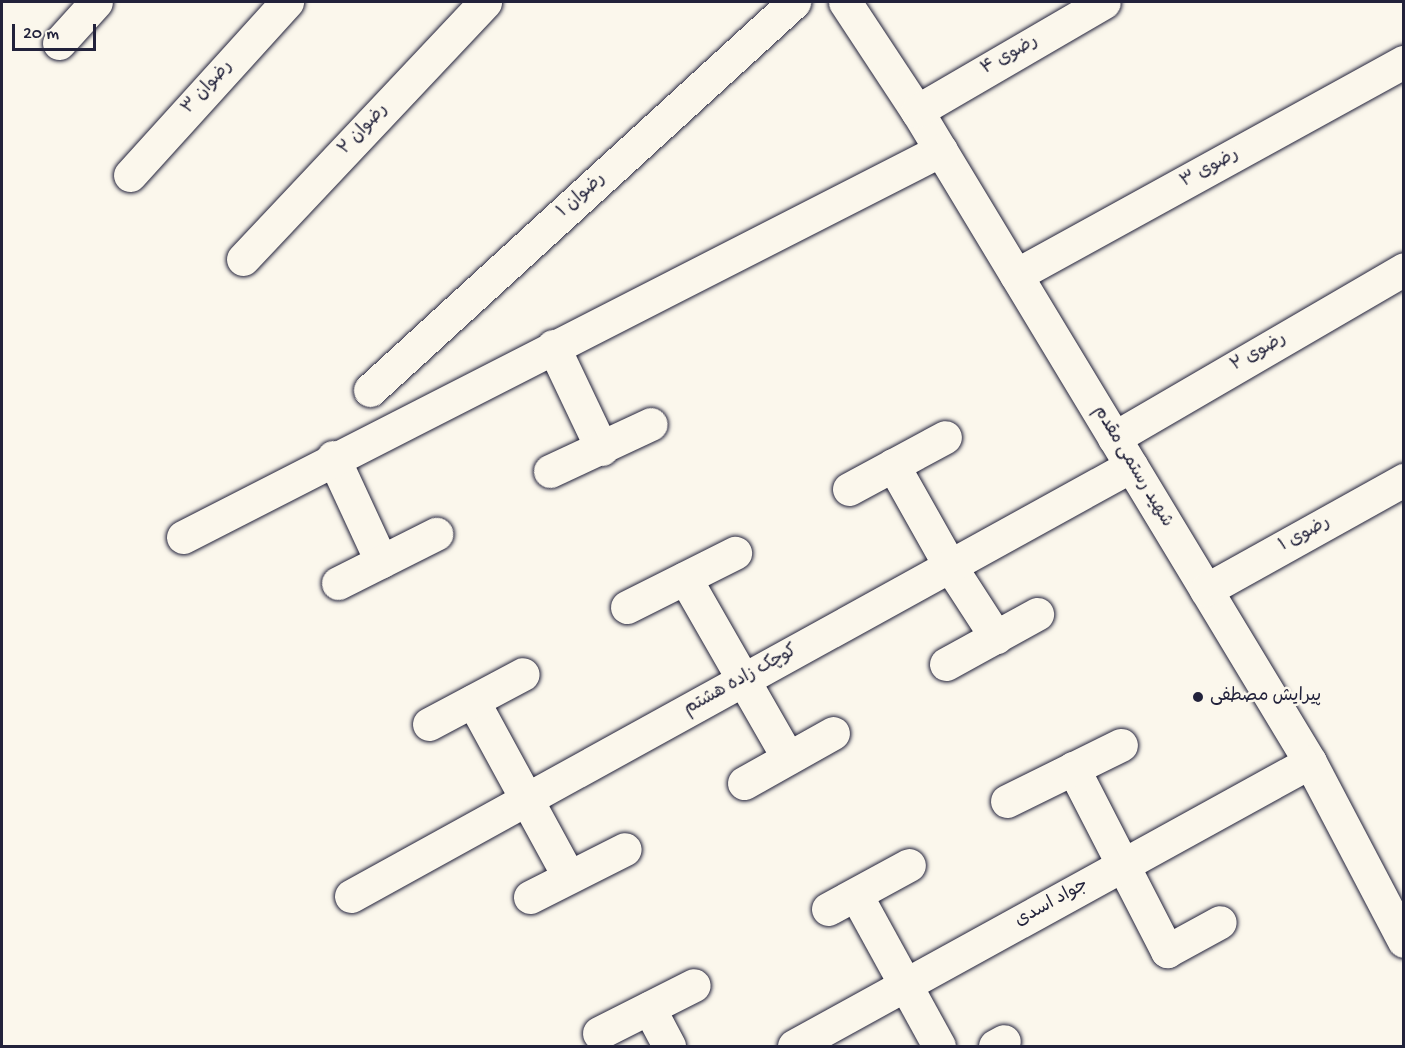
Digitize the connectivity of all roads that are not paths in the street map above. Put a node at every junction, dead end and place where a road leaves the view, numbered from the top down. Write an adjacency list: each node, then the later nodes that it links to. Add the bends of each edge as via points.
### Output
1 (96, 2): 7 (street)
2 (286, 2): 11 (street, رضوان ۳)
3 (485, 2): 12 (street, رضوان ۲)
4 (794, 2): 16 (street, رضوان ۱)
5 (845, 2): 9 (street, شهید رستمی مقدم)
6 (1104, 2): 9 (street, رضوی ۴)
7 (58, 43)
8 (1404, 62): 14 (street, رضوی ۳)
9 (917, 111): 10 (street, شهید رستمی مقدم)
10 (940, 150): 14 (street, شهید رستمی مقدم); 15 (street)
11 (130, 175)
12 (243, 259)
13 (1404, 269): 19 (street, رضوی ۲)
14 (1016, 275): 19 (street, شهید رستمی مقدم)
15 (553, 346): 20 (street); 21 (street)
16 (370, 390)
17 (651, 424): 20 (street)
18 (945, 437): 22 (street)
19 (1114, 438): 23 (street, شهید رستمی مقدم)
20 (602, 449): 24 (street)
21 (333, 457): 28 (street); 30 (street)
22 (893, 465): 26 (street); 31 (street)
23 (1131, 466): 31 (street, کوچک زاده هشتم); 34 (street, شهید رستمی مقدم)
24 (550, 471)
25 (1404, 480): 34 (street, رضوی ۱)
26 (849, 489)
27 (436, 534): 30 (street)
28 (183, 537)
29 (735, 553): 32 (street)
30 (381, 561): 33 (street)
31 (950, 567): 37 (street); 40 (street, کوچک زاده هشتم)
32 (685, 578): 35 (street); 40 (street)
33 (338, 583)
34 (1206, 590): 46 (street, شهید رستمی مقدم)
35 (627, 607)
36 (1037, 615): 37 (street)
37 (996, 637): 38 (street)
38 (946, 664)
39 (523, 674): 41 (street)
40 (742, 681): 45 (street); 49 (street, کوچک زاده هشتم)
41 (473, 701): 42 (street); 49 (street)
42 (429, 724)
43 (833, 733): 45 (street)
44 (1121, 746): 47 (street)
45 (788, 758): 48 (street)
46 (1310, 762): 53 (street, جواد اسدی); 58 (street, شهید رستمی مقدم)
47 (1073, 768): 50 (street); 53 (street)
48 (744, 783)
49 (527, 799): 54 (street); 55 (street, کوچک زاده هشتم)
50 (1007, 801)
51 (625, 849): 54 (street)
52 (909, 865): 60 (street, via 842,902)
53 (1124, 865): 57 (street, via 1167,951); 60 (street, جواد اسدی)
54 (569, 877): 56 (street)
55 (351, 896)
56 (530, 897)
57 (1220, 922)
58 (1404, 941)
59 (694, 984): 61 (street)
60 (906, 985): 64 (street, جواد اسدی); 65 (street)
61 (649, 1008): 62 (street); 63 (street)
62 (599, 1033)
63 (669, 1047)
64 (794, 1047)
65 (939, 1047)

